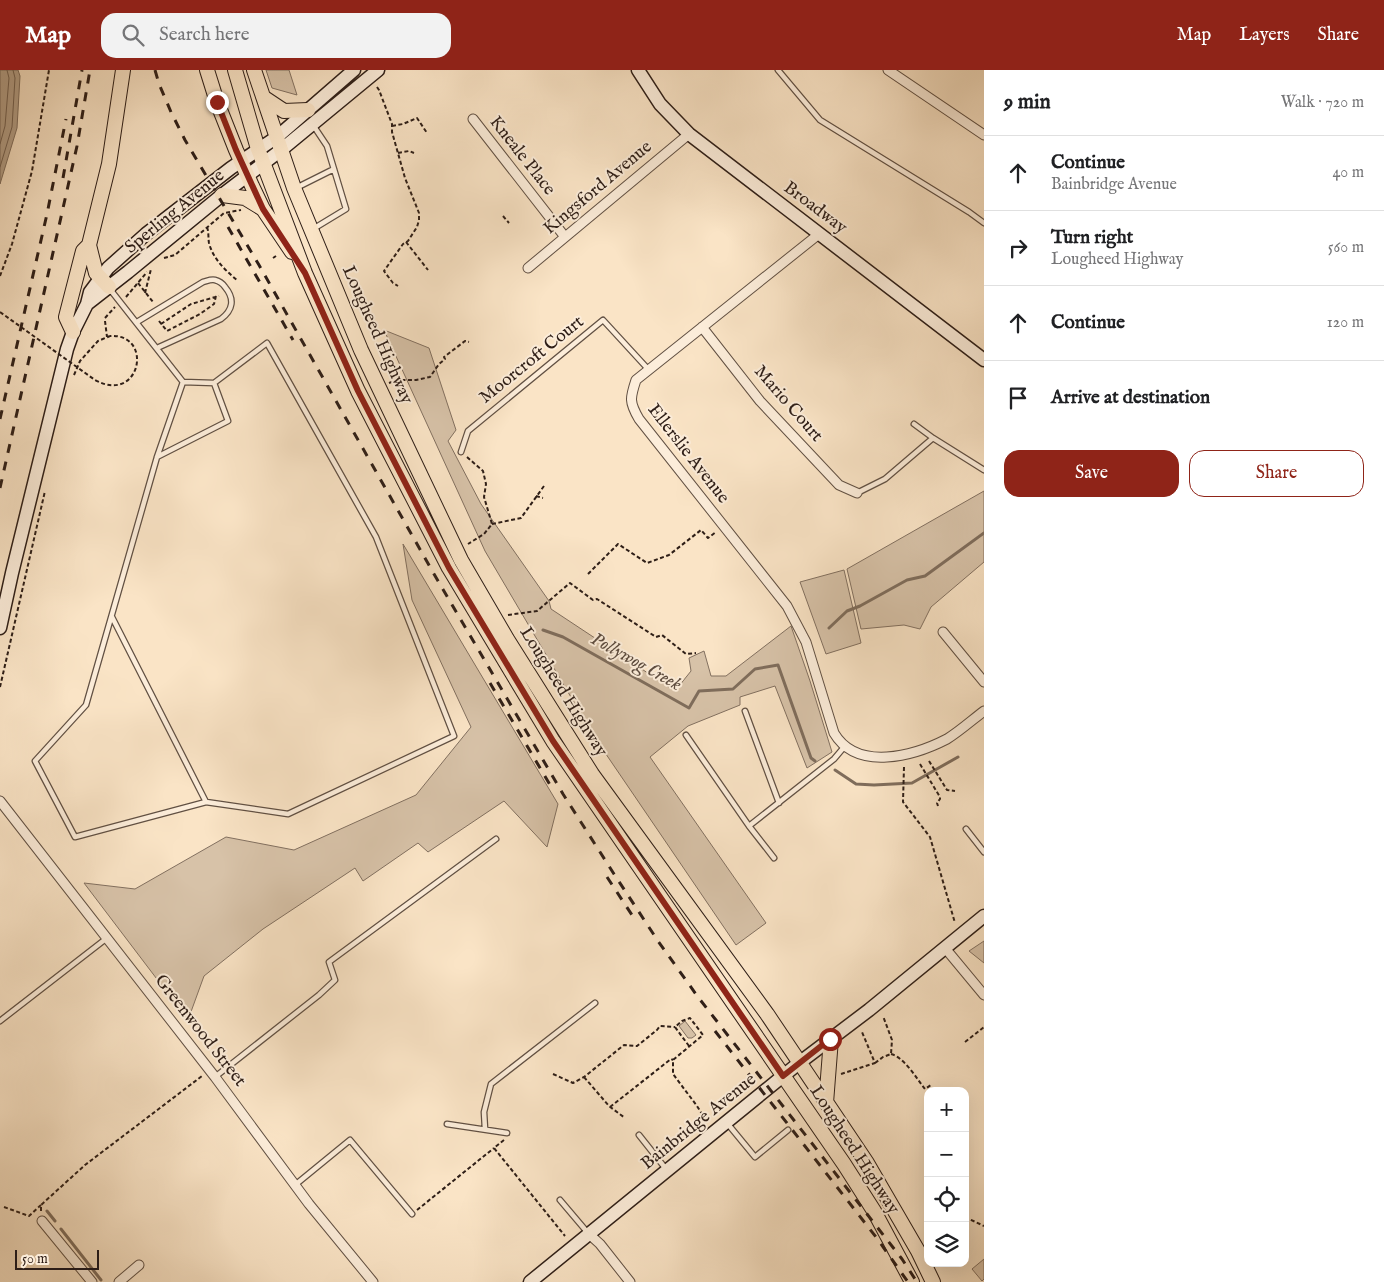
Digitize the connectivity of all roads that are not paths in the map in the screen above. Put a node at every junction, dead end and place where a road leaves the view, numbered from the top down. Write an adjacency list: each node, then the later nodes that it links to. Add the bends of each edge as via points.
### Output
1 (123, 70): 30 (main road, via 109,164)
2 (207, 70): 19 (main road)
3 (235, 70): 17 (main road, Lougheed Highway)
4 (254, 70): 10 (main road, Lougheed Highway)
5 (354, 70): 11 (street, Sperling Avenue)
6 (378, 70): 13 (street, Sperling Avenue)
7 (638, 70): 14 (street, Broadway, via 660,104)
8 (778, 70): 26 (lane, via 820,120)
9 (888, 70): 15 (street)
10 (263, 97): 11 (main road, via 284,110); 16 (main road, Lougheed Highway)
11 (308, 110): 16 (street, Sperling Avenue)
12 (473, 119): 29 (street, Kneale Place)
13 (312, 124): 18 (street, Sperling Avenue); 21 (lane, via 327,146)
14 (689, 134): 28 (street, Broadway); 29 (street, Kingsford Avenue)
15 (984, 135)
16 (277, 137): 17 (street, Sperling Avenue); 18 (main road, Lougheed Highway)
17 (258, 149): 19 (street, Sperling Avenue); 20 (main road, Lougheed Highway)
18 (281, 150): 20 (street, Sperling Avenue); 23 (main road, Lougheed Highway)
19 (241, 161): 22 (main road); 33 (street, Sperling Avenue, via 112,264)
20 (264, 164): 22 (street, Sperling Avenue); 32 (main road, Lougheed Highway)
21 (334, 169): 23 (lane); 27 (lane, via 346,210)
22 (248, 176): 24 (street, Sperling Avenue); 25 (main road)
23 (294, 188): 27 (main road, Lougheed Highway)
24 (222, 196): 25 (main road, via 245,198); 33 (street, Sperling Avenue)
25 (263, 209): 32 (main road)
26 (984, 223)
27 (311, 230): 71 (main road, Lougheed Highway, via 378,386 461,560 502,631 592,774)
28 (819, 234): 35 (street, Ellerslie Avenue); 38 (street, Broadway)
29 (564, 237): 31 (street, Kingsford Avenue)
30 (89, 245): 33 (main road, via 96,273); 36 (main road, via 83,251 66,317)
31 (528, 268)
32 (305, 273): 73 (main road, Lougheed Highway, via 358,391 449,568 553,741)
33 (105, 282): 34 (lane); 36 (street, Sperling Avenue, via 90,292)
34 (137, 322): 37 (lane); 37 (lane, via 203,282 214,279 226,289 232,304 226,316)
35 (702, 327): 39 (street, Ellerslie Avenue); 47 (street, Mario Court, via 760,401 832,478 839,485)
36 (72, 332): 49 (street, Sperling Avenue)
37 (157, 348): 40 (lane)
38 (984, 360)
39 (648, 370): 44 (lane, Moorcroft Court, via 603,320 468,430); 55 (street, Ellerslie Avenue, via 636,380 632,393 631,405 638,419 787,606 806,642 834,733)
40 (183, 382): 41 (lane); 45 (lane)
41 (214, 383): 45 (lane, via 228,421); 57 (lane, via 267,343 376,537 454,736 288,814)
42 (914, 424): 43 (lane)
43 (933, 438): 46 (lane); 47 (lane, via 885,479)
44 (461, 452)
45 (157, 457): 48 (lane)
46 (984, 470)
47 (857, 492)
48 (112, 617): 57 (lane); 57 (lane, via 86,705 36,761 75,837)
49 (0, 628)
50 (944, 632): 51 (street)
51 (984, 682)
52 (745, 711): 58 (lane)
53 (984, 711): 55 (street, via 948,738 914,752 884,757 865,756)
54 (686, 735): 59 (lane)
55 (845, 746): 58 (lane, via 834,759)
56 (0, 801): 65 (street, Greenwood Street)
57 (206, 802)
58 (779, 803): 59 (lane)
59 (749, 826): 63 (lane)
60 (966, 829): 62 (lane)
61 (496, 839): 72 (lane, via 329,962 335,980)
62 (984, 852)
63 (774, 858)
64 (984, 916): 66 (street, Bainbridge Avenue)
65 (107, 938): 69 (lane); 72 (street, Greenwood Street)
66 (945, 948): 67 (street); 70 (street, Bainbridge Avenue)
67 (984, 995)
68 (595, 1004): 77 (lane, via 491,1084 484,1112)
69 (0, 1021)
70 (830, 1039): 71 (street, Bainbridge Avenue); 74 (main road)
71 (800, 1063): 73 (street, Bainbridge Avenue); 74 (main road, Lougheed Highway)
72 (212, 1073): 82 (street, Greenwood Street)
73 (783, 1076): 75 (street, Bainbridge Avenue); 93 (main road, Lougheed Highway, via 874,1211)
74 (826, 1103): 94 (main road, Lougheed Highway, via 883,1189)
75 (727, 1122): 78 (lane, via 755,1157); 81 (street, Bainbridge Avenue)
76 (446, 1124): 77 (lane)
77 (485, 1129): 79 (lane)
78 (788, 1130)
79 (508, 1134)
80 (639, 1135): 81 (lane)
81 (667, 1170): 86 (street, Bainbridge Avenue)
82 (295, 1185): 84 (lane, via 350,1140); 90 (street, Greenwood Street)
83 (560, 1200): 86 (lane)
84 (412, 1214)
85 (42, 1220): 88 (street)
86 (589, 1234): 91 (street, Bainbridge Avenue); 92 (street)
87 (139, 1265): 89 (street)
88 (92, 1282)
89 (119, 1282)
90 (373, 1282)
91 (530, 1282)
92 (630, 1282)
93 (912, 1282)
94 (933, 1282)

